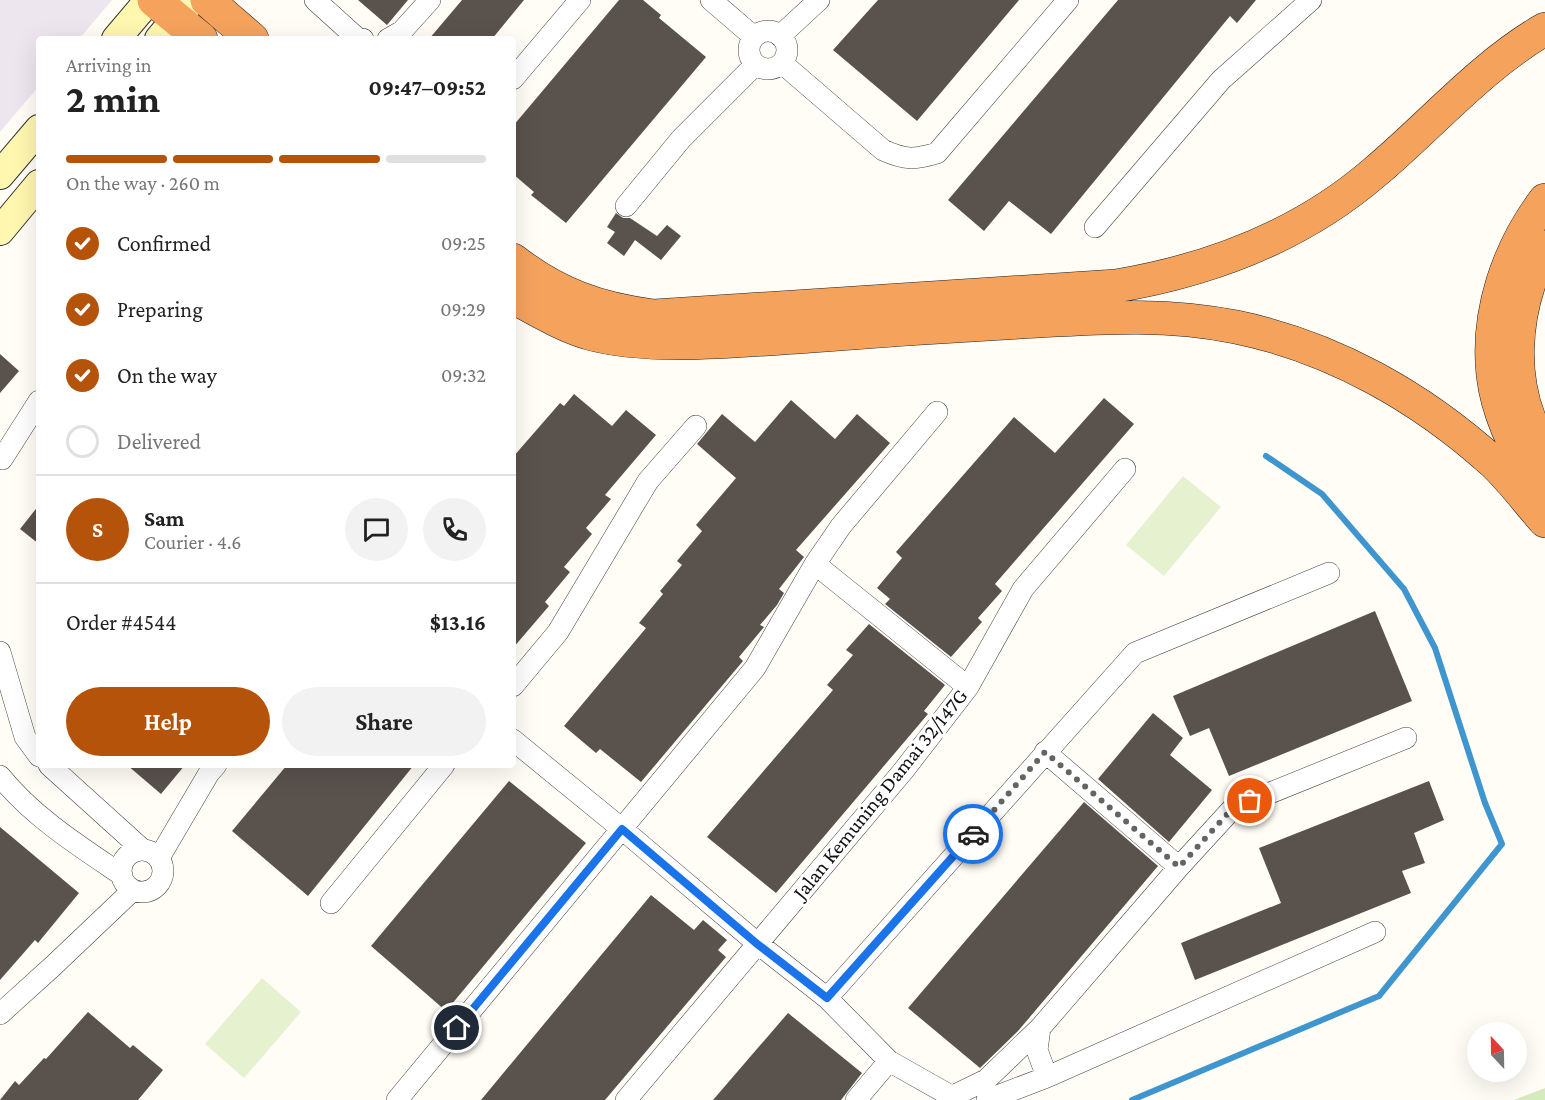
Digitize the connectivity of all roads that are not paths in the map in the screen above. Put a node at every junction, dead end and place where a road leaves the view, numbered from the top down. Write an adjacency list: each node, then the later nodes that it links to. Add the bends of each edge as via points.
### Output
1 (149, 0): 13 (street)
2 (207, 0): 15 (highway)
3 (236, 0): 16 (highway)
4 (315, 0): 17 (street)
5 (430, 0): 18 (street)
6 (580, 0): 23 (street)
7 (711, 0): 20 (street)
8 (819, 0): 19 (street)
9 (1068, 0): 21 (street, via 937,153 918,159 901,158 883,150)
10 (1311, 0): 29 (street, via 1221,80)
11 (170, 14): 14 (highway)
12 (1545, 28): 32 (highway, via 1499,60 1375,173 1318,215 1233,256 1159,279 1105,287 654,316 580,299 535,277)
13 (119, 36)
14 (197, 36)
15 (249, 36)
16 (255, 36)
17 (355, 36)
18 (393, 36)
19 (780, 36): 20 (street, via 764,31); 21 (street, via 787,52)
20 (754, 37): 22 (street, via 748,48)
21 (782, 63): 22 (street, via 772,69)
22 (755, 65): 28 (street, via 681,139)
23 (516, 75)
24 (36, 133): 25 (street)
25 (0, 176)
26 (36, 188): 30 (street)
27 (1545, 200): 40 (highway, via 1513,253 1502,284 1494,325 1493,376 1515,445)
28 (626, 206)
29 (1095, 227)
30 (0, 231)
31 (1545, 247): 37 (highway, via 1518,327 1519,378 1524,402)
32 (516, 262)
33 (516, 299): 41 (highway, via 587,332 623,340 765,339 1125,316 1237,327 1339,360 1427,409 1495,465)
34 (36, 406): 38 (street)
35 (937, 412): 42 (street, via 841,526)
36 (696, 426): 45 (street, via 648,481 558,632)
37 (1545, 449)
38 (2, 459)
39 (1125, 469): 46 (street, Jalan Kemuning Damai 32/147G, via 1023,589)
40 (1545, 496)
41 (1545, 521)
42 (815, 564): 46 (street); 55 (street, via 755,668)
43 (1329, 573): 50 (street, via 1135,653)
44 (0, 652): 49 (street, via 25,737)
45 (516, 682)
46 (968, 687): 61 (street, Jalan Kemuning Damai 32/147G, via 904,770)
47 (1407, 738): 57 (street, via 1233,808)
48 (516, 742): 55 (street)
49 (36, 752)
50 (1045, 752): 57 (street); 62 (street)
51 (52, 768): 56 (street)
52 (214, 768): 56 (street)
53 (442, 768): 59 (street)
54 (0, 776): 58 (street, via 37,814)
55 (622, 829): 61 (street); 68 (street)
56 (151, 854): 58 (street, via 131,853 126,857 123,863); 58 (street, via 163,871 159,884 147,892)
57 (1179, 867): 64 (street)
58 (127, 883): 63 (street, via 53,966)
59 (330, 903)
60 (1375, 932): 66 (street)
61 (756, 943): 62 (street); 69 (street, Jalan Kemuning Damai 32/147G)
62 (827, 998): 65 (street)
63 (0, 1014)
64 (1040, 1028): 66 (street, via 1037,1050); 67 (street, via 986,1080)
65 (889, 1061): 67 (street); 70 (street)
66 (1047, 1077): 71 (street)
67 (955, 1099)
68 (397, 1100)
69 (626, 1100)
70 (856, 1100)
71 (987, 1100)

